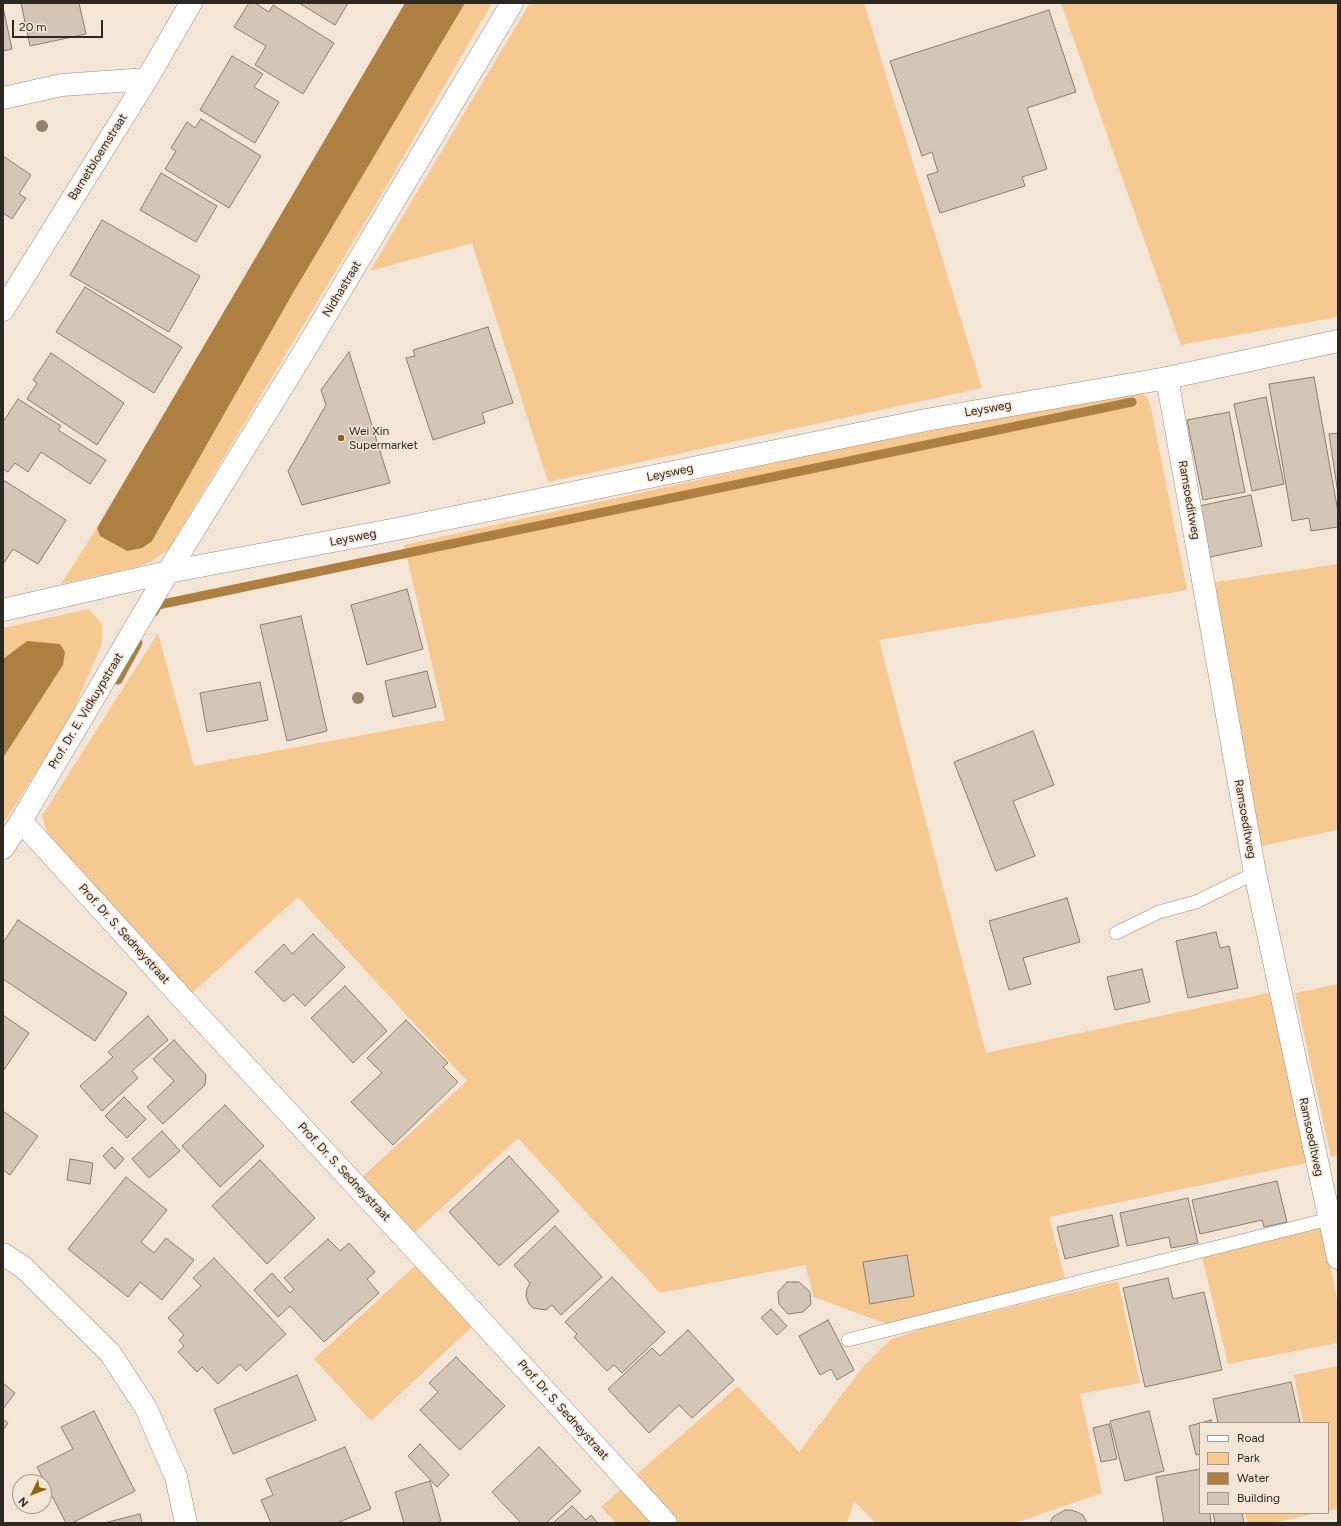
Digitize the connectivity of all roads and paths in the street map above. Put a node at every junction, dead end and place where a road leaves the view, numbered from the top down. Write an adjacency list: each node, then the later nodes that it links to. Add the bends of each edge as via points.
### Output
1 (192, 3): 3 (street, Barnetbloemstraat)
2 (512, 3): 8 (street, Nidhastraat, via 302,355)
3 (147, 79): 4 (street, via 62,85); 5 (street, Barnetbloemstraat)
4 (3, 98)
5 (3, 310)
6 (1338, 341): 7 (street, Leysweg)
7 (1167, 378): 8 (street, Leysweg, via 926,420 397,529); 12 (street, Ramsoeditweg)
8 (168, 572): 9 (street, Leysweg); 10 (street, Prof. Dr. E. Vidkuypstraat)
9 (3, 610)
10 (21, 821): 11 (street, Prof. Dr. E. Vidkuypstraat); 19 (street, Prof. Dr. S. Sedneystraat)
11 (3, 848)
12 (1255, 873): 13 (lane, via 1196,902 1159,912); 14 (street, Ramsoeditweg)
13 (1116, 933)
14 (1329, 1219): 16 (street, Ramsoeditweg); 17 (lane)
15 (3, 1254): 18 (street, via 23,1267 110,1353 146,1408 176,1477)
16 (1338, 1258)
17 (848, 1340)
18 (186, 1523)
19 (666, 1523)

